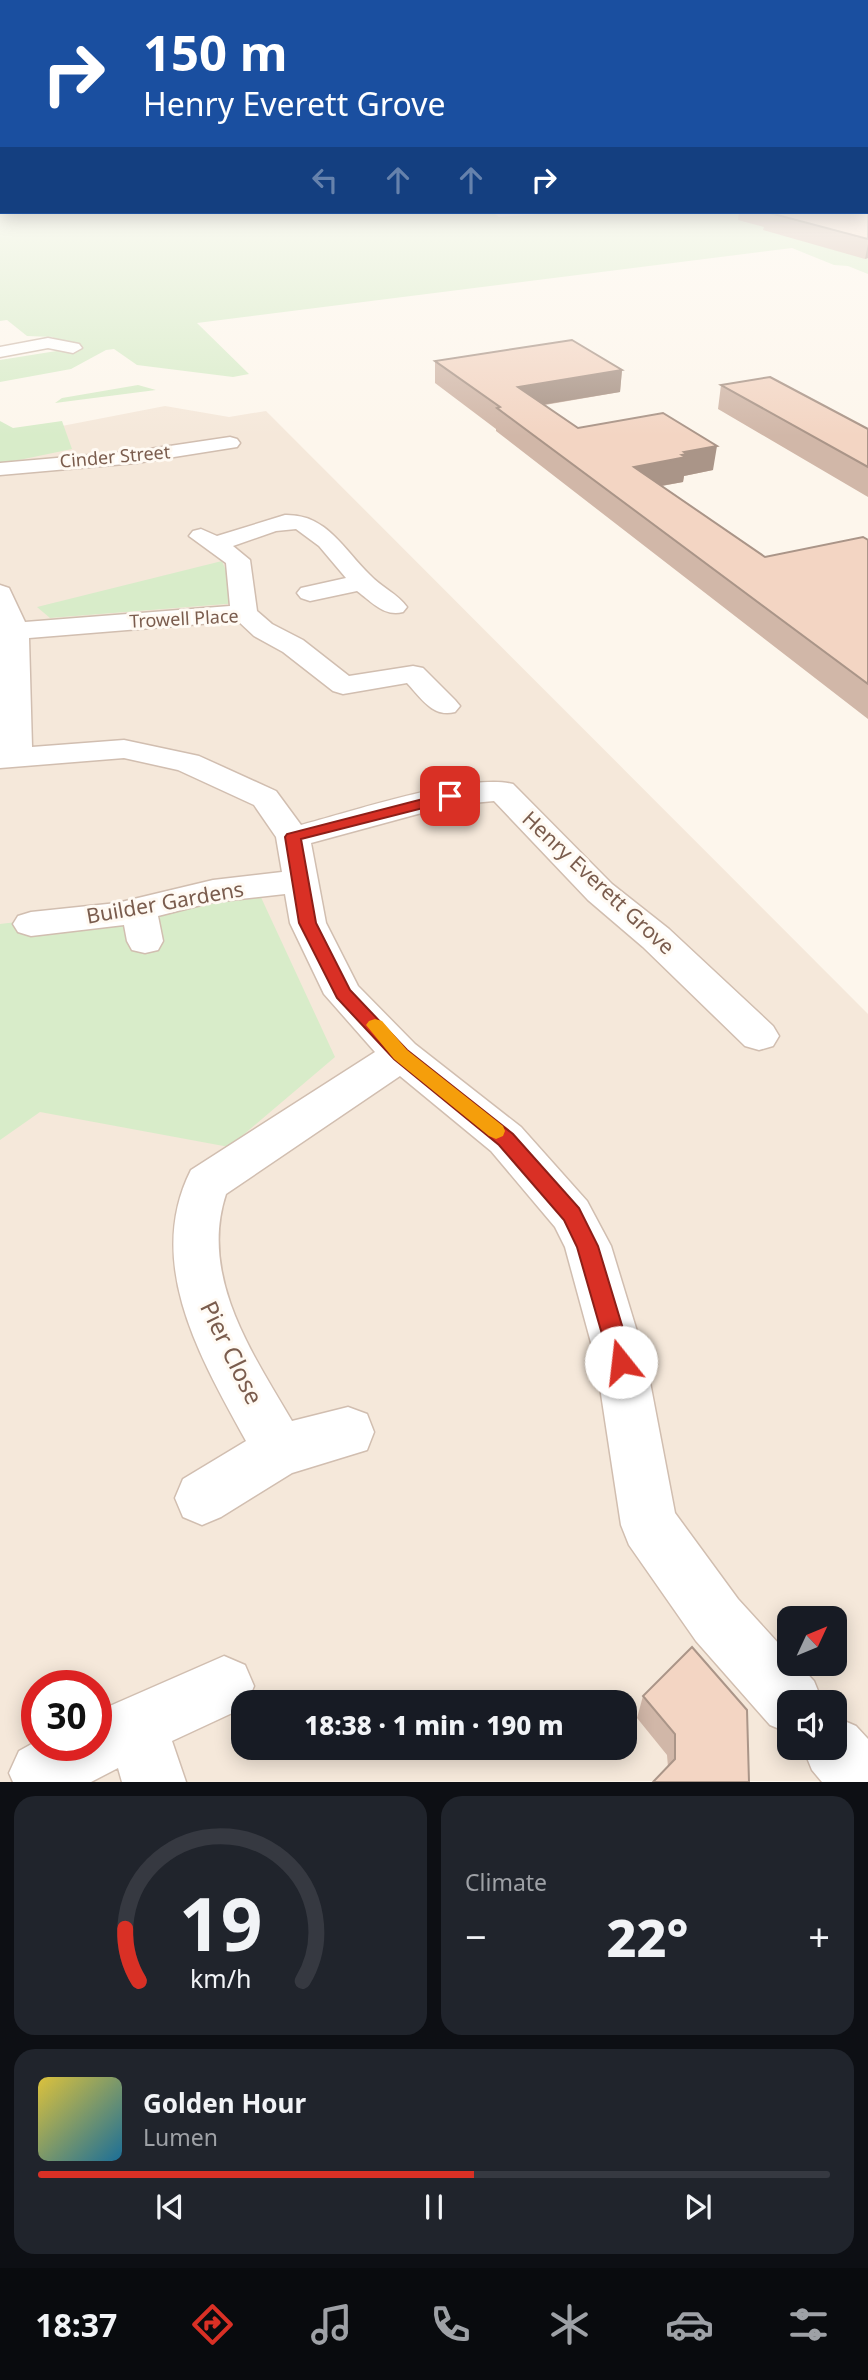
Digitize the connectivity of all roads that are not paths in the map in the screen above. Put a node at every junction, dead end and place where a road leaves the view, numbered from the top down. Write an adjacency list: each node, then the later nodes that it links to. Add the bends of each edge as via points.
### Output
1 (73, 348): 2 (street, via 50,339)
2 (0, 352)
3 (229, 443): 4 (street, Cinder Street, via 136,457)
4 (0, 468)
5 (362, 582): 7 (street); 8 (street); 9 (street, via 305,524 277,523 206,539 239,560)
6 (0, 593): 10 (street)
7 (310, 593)
8 (394, 607)
9 (244, 612): 10 (street, Trowell Place); 11 (street, Trowell Place, via 263,631 293,646 343,685 427,671)
10 (15, 631): 12 (street)
11 (445, 706)
12 (9, 758): 13 (street, via 124,749 188,763 265,798)
13 (293, 837): 14 (street); 16 (street, Henry Everett Grove, via 450,796 502,791 600,892 656,938)
14 (299, 881): 15 (street, Builder Gardens, via 212,891 142,925 117,915); 17 (street, via 308,923 343,993)
15 (31, 924)
16 (758, 1036)
17 (401, 1055): 19 (street, Pier Close, via 207,1183 198,1214 199,1283 216,1333); 22 (street, via 506,1139 571,1214 588,1246 621,1362 649,1525 717,1620)
18 (348, 1432): 19 (street)
19 (280, 1450): 20 (street)
20 (202, 1498)
21 (224, 1686): 23 (street)
22 (780, 1690)
23 (136, 1725): 25 (street); 26 (street)
24 (845, 1760): 27 (street)
25 (41, 1773)
26 (154, 1782)
27 (864, 1782)

